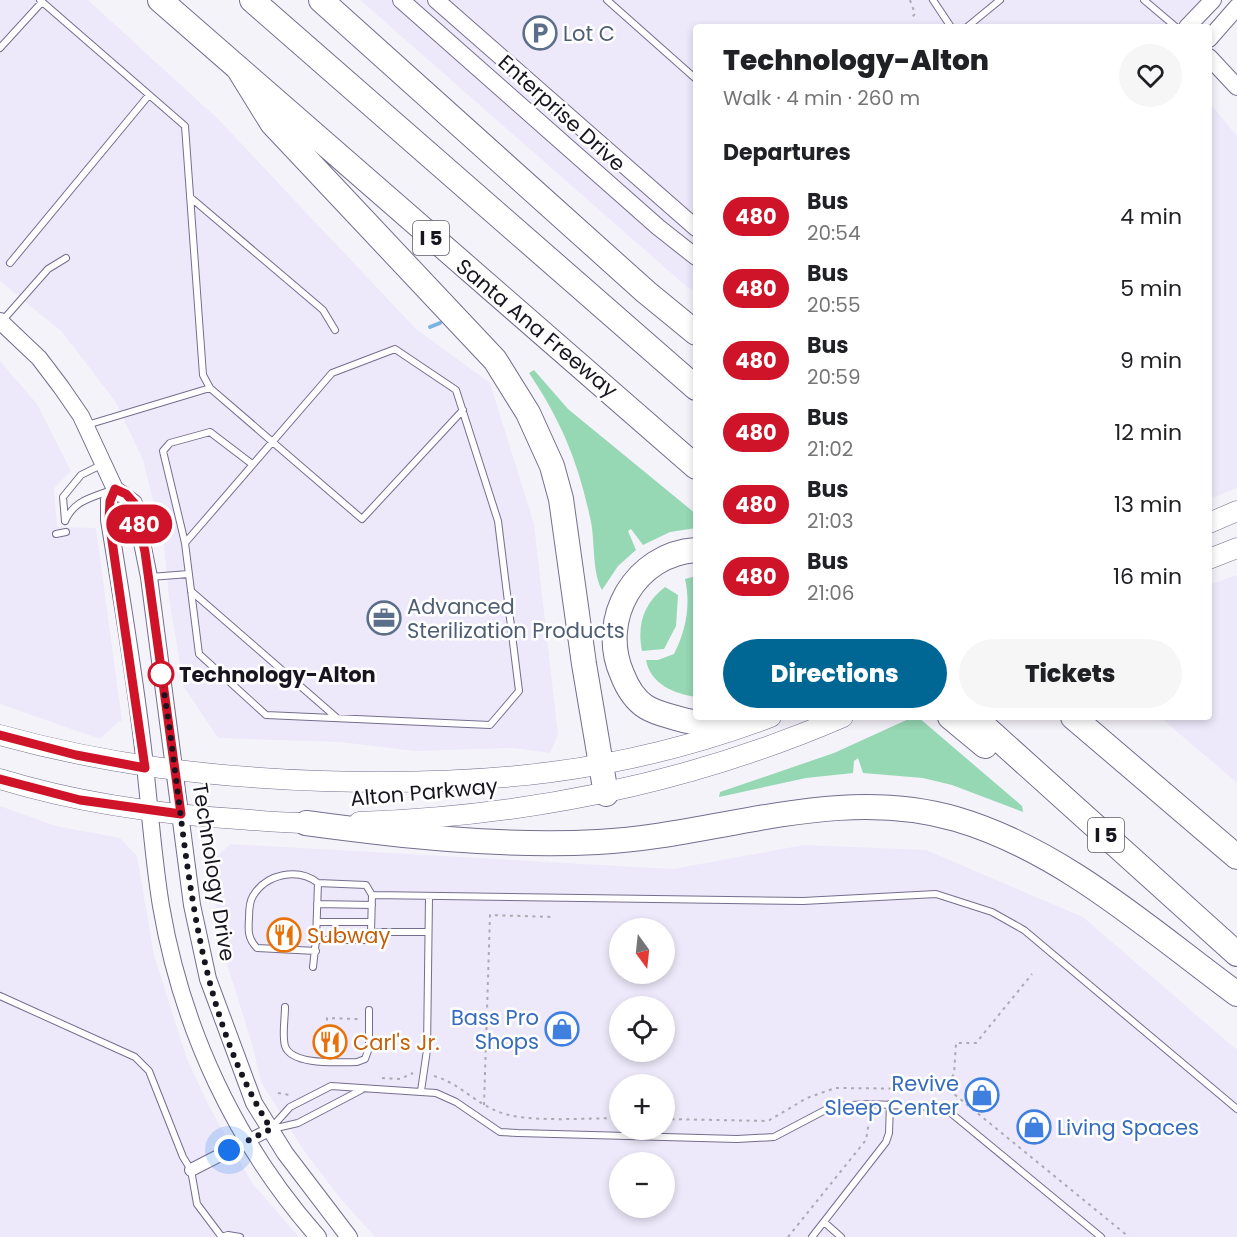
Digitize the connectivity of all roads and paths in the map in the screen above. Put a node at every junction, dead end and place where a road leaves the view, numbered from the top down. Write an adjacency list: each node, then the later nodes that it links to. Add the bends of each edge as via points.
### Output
1 (160, 0): 22 (highway, Santa Ana Freeway / I 5)
2 (252, 0): 34 (highway)
3 (321, 0): 33 (highway)
4 (401, 0): 28 (street, Enterprise Drive)
5 (436, 0): 27 (street, Enterprise Drive)
6 (607, 0): 23 (lane)
7 (910, 0): 14 (path, via 915,14)
8 (933, 0): 15 (lane)
9 (1000, 0): 16 (lane)
10 (1144, 0): 17 (lane)
11 (1213, 0): 18 (street)
12 (41, 1): 20 (lane); 25 (lane)
13 (1237, 7): 19 (street)
14 (911, 18)
15 (949, 24)
16 (971, 24)
17 (1172, 24)
18 (1190, 24)
19 (1212, 36)
20 (0, 48)
21 (1212, 60): 24 (street)
22 (238, 68): 41 (highway, Santa Ana Freeway / I 5); 62 (highway, via 272,123 495,360 528,413 552,466 561,499)
23 (693, 76)
24 (1237, 87)
25 (149, 95): 26 (lane, via 185,126); 30 (lane)
26 (190, 197): 32 (lane, via 323,310); 35 (lane, via 203,375)
27 (693, 225)
28 (693, 255)
29 (66, 258): 31 (lane, via 48,269)
30 (10, 263)
31 (1, 322): 37 (street, Technology Drive, via 39,358)
32 (335, 330)
33 (693, 331)
34 (693, 385)
35 (210, 388): 37 (lane); 38 (lane)
36 (462, 410): 38 (lane, via 456,390 395,349 333,373); 38 (lane, via 362,519); 54 (lane, via 498,521 519,691 490,725)
37 (86, 425): 39 (street, Technology Drive)
38 (272, 440): 40 (lane)
39 (104, 463): 42 (street, Technology Drive); 42 (lane, via 81,476 63,497 65,521 79,502)
40 (252, 464): 47 (lane); 47 (lane, via 210,432 170,443 163,451)
41 (693, 464)
42 (115, 489): 52 (street, Technology Drive, via 134,503); 63 (street, via 109,520)
43 (1237, 511): 44 (main road)
44 (1212, 522)
45 (66, 532): 46 (lane)
46 (56, 534)
47 (185, 543): 51 (lane)
48 (1237, 548): 50 (main road)
49 (693, 550): 55 (highway, via 654,564 629,588 615,628 621,672 637,699 660,714 701,724)
50 (1212, 558)
51 (189, 574): 52 (lane); 53 (lane)
52 (149, 577): 64 (street, Technology Drive)
53 (191, 591): 54 (lane); 54 (lane, via 199,654 266,715)
54 (337, 718)
55 (738, 720)
56 (762, 720): 62 (main road, Alton Parkway, via 698,742)
57 (836, 720): 66 (main road, Alton Parkway, via 717,765)
58 (954, 720): 79 (highway)
59 (977, 720): 79 (highway, I 5)
60 (1087, 725): 70 (highway)
61 (0, 735): 63 (main road, Alton Parkway)
62 (601, 766): 64 (main road, Alton Parkway, via 448,783 280,780); 66 (highway)
63 (145, 768): 64 (main road, Alton Parkway); 67 (street)
64 (175, 771): 68 (street, Technology Drive)
65 (0, 779): 67 (main road, Alton Parkway, via 80,800)
66 (606, 794): 69 (main road, Alton Parkway, via 456,815)
67 (148, 810): 68 (main road, Alton Parkway); 103 (street, via 162,909 186,1006 214,1080)
68 (181, 814): 69 (main road, Alton Parkway); 102 (street, Technology Drive, via 192,905 208,979 254,1102)
69 (306, 824): 87 (highway, via 430,837 586,842 634,839 820,808 911,809 969,824 1022,846 1090,885)
70 (1237, 857)
71 (318, 883): 72 (lane, via 366,885); 74 (lane); 83 (lane, via 305,875 282,875 264,883 252,897 248,933 257,948)
72 (372, 895): 73 (lane); 75 (lane)
73 (429, 897): 81 (lane); 100 (lane, via 803,902 936,894 992,912 1024,930)
74 (317, 904): 75 (lane); 77 (lane)
75 (372, 905): 78 (lane)
76 (553, 917): 97 (path, via 490,915)
77 (317, 922): 78 (lane); 82 (lane)
78 (371, 922): 80 (lane)
79 (1213, 931): 84 (highway, I 5)
80 (371, 932): 81 (lane); 82 (lane, via 365,940)
81 (428, 932): 96 (lane, via 427,1050)
82 (316, 940): 83 (lane)
83 (316, 951): 85 (lane)
84 (1237, 954)
85 (313, 967)
86 (1032, 974): 94 (path, via 976,1043 956,1043 954,1074)
87 (1237, 994)
88 (0, 996): 104 (lane, via 135,1057 149,1071)
89 (285, 1007): 90 (lane, via 284,1045 299,1060 365,1059 369,1048)
90 (369, 1010)
91 (359, 1019): 92 (path, via 327,1018)
92 (327, 1028)
93 (870, 1088): 94 (path); 98 (path); 101 (path, via 835,1088 807,1098 768,1121)
94 (943, 1089): 114 (path)
95 (362, 1090): 96 (lane); 102 (lane, via 298,1123); 102 (lane, via 331,1086 290,1107)
96 (421, 1091): 98 (lane, via 456,1102 500,1132 737,1139 774,1137 832,1106)
97 (484, 1104)
98 (870, 1104): 99 (lane); 110 (path, via 866,1140)
99 (890, 1104): 105 (lane, via 886,1142); 113 (lane, via 937,1107 951,1114)
100 (1237, 1108)
101 (675, 1119)
102 (271, 1129): 103 (street); 109 (street, Technology Drive)
103 (247, 1140): 104 (street); 108 (street)
104 (191, 1170): 106 (lane, via 197,1204)
105 (824, 1222): 111 (lane); 112 (lane)
106 (221, 1237): 107 (lane)
107 (240, 1237)
108 (318, 1237)
109 (350, 1237)
110 (788, 1237)
111 (812, 1237)
112 (841, 1237)
113 (1101, 1237)
114 (1130, 1237)

